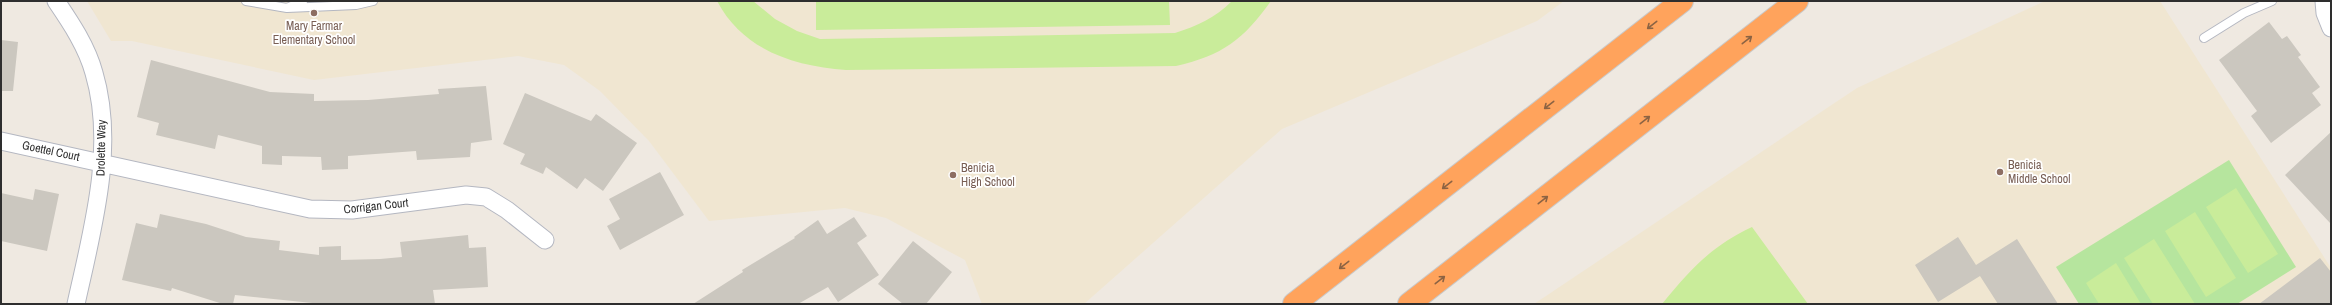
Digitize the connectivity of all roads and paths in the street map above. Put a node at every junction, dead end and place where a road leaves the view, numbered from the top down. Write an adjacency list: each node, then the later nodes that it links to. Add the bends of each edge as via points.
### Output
1 (56, 1): 14 (street, Drolette Way, via 84,46 94,72 102,105)
2 (246, 1): 10 (lane)
3 (303, 1): 10 (lane)
4 (373, 1): 9 (lane, via 356,5)
5 (1682, 1): 17 (highway, one-way to 17)
6 (1797, 1): 18 (highway, one-way to 6)
7 (2272, 1): 12 (lane, via 2244,13)
8 (2324, 1): 11 (street, via 2325,13)
9 (321, 4): 10 (lane)
10 (287, 8)
11 (2331, 28)
12 (2204, 38)
13 (1, 141): 14 (street, Goettel Court)
14 (102, 162): 15 (street, Corrigan Court, via 310,209 352,210 466,195 486,197); 16 (street, Drolette Way, via 101,190)
15 (545, 240)
16 (76, 304)
17 (1294, 304)
18 (1410, 304)

